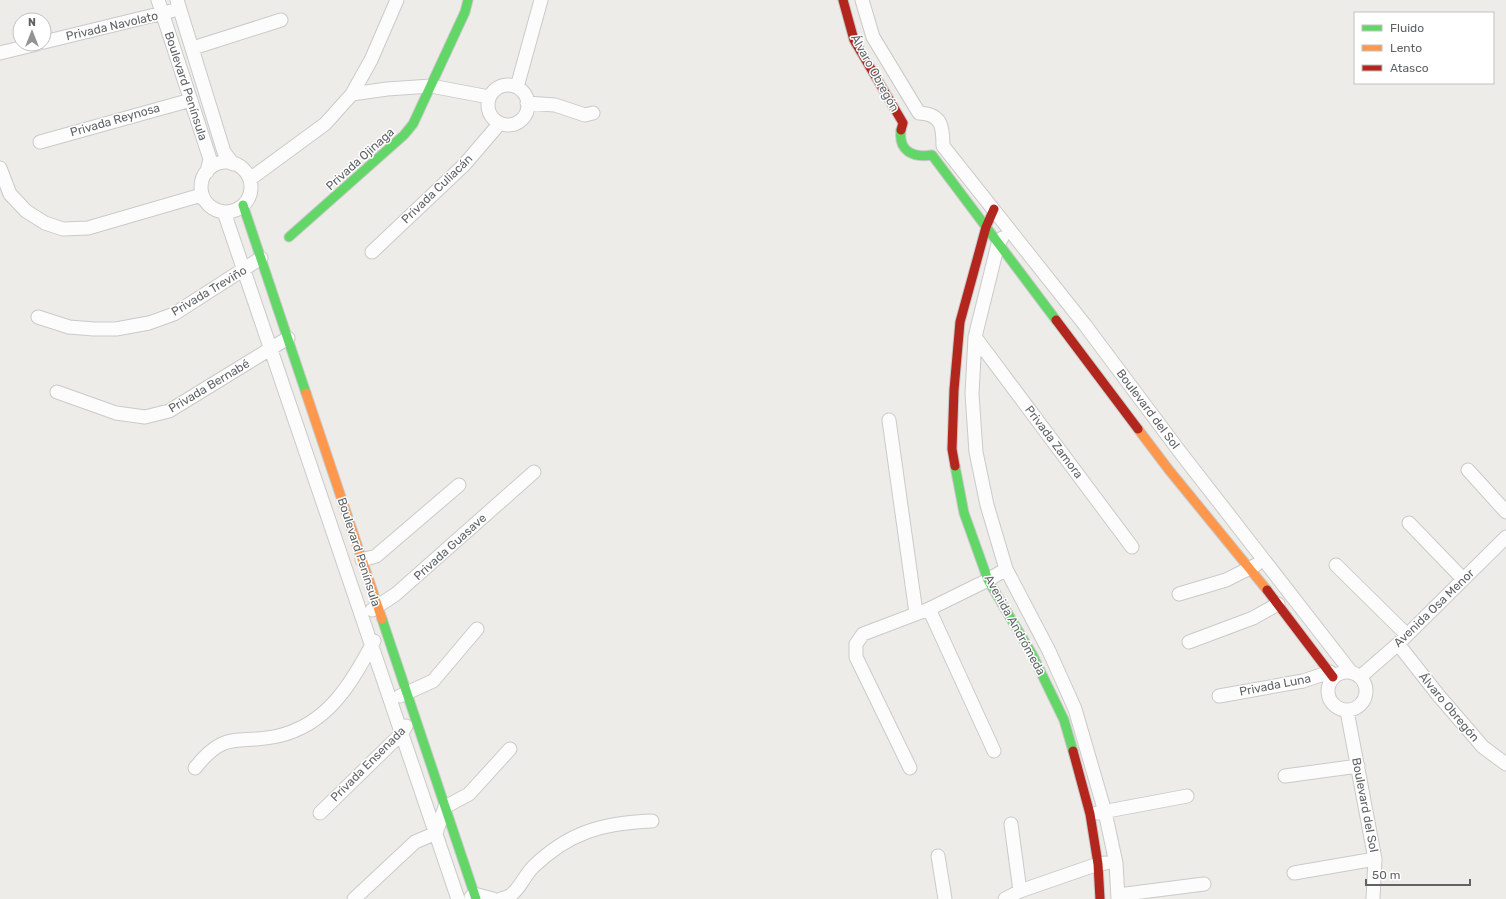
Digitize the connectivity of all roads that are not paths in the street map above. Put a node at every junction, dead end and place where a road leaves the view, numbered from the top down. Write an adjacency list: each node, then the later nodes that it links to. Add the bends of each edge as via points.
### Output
1 (158, 0): 8 (street, Boulevard Península)
2 (397, 0): 16 (street, via 371,60)
3 (468, 0): 14 (street, Privada Ojinaga, via 466,12)
4 (541, 0): 15 (street)
5 (843, 0): 24 (street, Álvaro Obregón, via 854,40 903,123 900,139 906,151 918,157)
6 (862, 0): 23 (street, Álvaro Obregón, via 873,37 919,113 927,113 940,122)
7 (179, 4): 8 (street, Privada Navolato); 11 (street, Boulevard Península)
8 (163, 14): 10 (street, Privada Navolato); 18 (street, Boulevard Península)
9 (281, 20): 11 (street)
10 (52, 40)
11 (193, 48): 25 (street, Boulevard Península, via 224,152)
12 (12, 50): 13 (street)
13 (0, 53)
14 (431, 86): 16 (street); 17 (street); 35 (street, Privada Ojinaga, via 413,124 404,135)
15 (517, 87): 17 (street, via 504,85 493,91); 19 (street)
16 (352, 94): 28 (street, via 325,124)
17 (490, 97): 21 (street, via 488,109 494,120)
18 (191, 100): 22 (street, Privada Reynosa); 27 (street, Boulevard Península, via 210,158)
19 (528, 103): 20 (street, via 555,105 585,115); 21 (street, via 524,116 519,121 506,125)
20 (593, 113)
21 (500, 123): 37 (street, Privada Culiacán, via 464,165)
22 (40, 142)
23 (944, 146): 31 (street, Boulevard del Sol)
24 (932, 155): 33 (street, Boulevard del Sol)
25 (233, 164): 27 (street, via 217,164); 28 (street, via 240,167)
26 (0, 168): 29 (street, via 10,194 26,211 45,223 63,229 88,228 198,196)
27 (207, 172): 29 (street, via 202,182 201,191)
28 (250, 179): 30 (street, via 250,196)
29 (204, 199): 32 (street, via 216,210)
30 (243, 205): 32 (street, via 232,212); 38 (street, Boulevard Península)
31 (994, 209): 33 (street, Avenida Andrómeda); 34 (street, Boulevard del Sol)
32 (224, 212): 39 (street, Boulevard Península)
33 (986, 227): 36 (street, Boulevard del Sol); 58 (street, Avenida Andrómeda, via 960,322 952,449 964,513)
34 (1008, 228): 36 (street, Avenida Andrómeda); 53 (street, Boulevard del Sol)
35 (289, 237)
36 (998, 244): 41 (street, Avenida Andrómeda); 57 (street, Boulevard del Sol, via 1169,470)
37 (372, 252)
38 (261, 258): 39 (street, Privada Treviño); 42 (street, Boulevard Península)
39 (244, 270): 40 (street, Privada Treviño, via 174,314 149,323 116,329 94,329 69,326); 43 (street, Boulevard Península)
40 (38, 317)
41 (975, 337): 52 (street, Privada Zamora); 56 (street, Avenida Andrómeda, via 972,394 976,452 987,506)
42 (288, 338): 43 (street, Privada Bernabé); 54 (street, Boulevard Península)
43 (271, 348): 44 (street, Privada Bernabé, via 169,411 145,417 116,413); 65 (street, Boulevard Península)
44 (57, 392)
45 (889, 420): 64 (street)
46 (1468, 470): 49 (street)
47 (534, 472): 62 (street, Privada Guasave)
48 (459, 485): 54 (street, via 376,556)
49 (1506, 512)
50 (1408, 523): 59 (street)
51 (1506, 537): 59 (street, Avenida Osa Menor)
52 (1132, 547)
53 (1264, 559): 57 (street); 71 (street, Boulevard del Sol)
54 (362, 560): 62 (street, Boulevard Península)
55 (1336, 565): 68 (street, Álvaro Obregón)
56 (1006, 569): 58 (street); 88 (street, Avenida Andrómeda, via 1049,651 1075,709)
57 (1251, 569): 60 (street, via 1226,580); 61 (street, Boulevard del Sol)
58 (988, 580): 63 (street); 90 (street, Avenida Andrómeda, via 1032,654 1064,720)
59 (1463, 580): 68 (street, Avenida Osa Menor)
60 (1179, 594)
61 (1278, 604): 69 (street, via 1253,618); 72 (street, Boulevard del Sol)
62 (378, 607): 65 (street, Privada Guasave); 66 (street, Boulevard Península)
63 (929, 609): 64 (street); 80 (street)
64 (916, 613): 84 (street, via 863,634 856,644 856,657)
65 (362, 617): 70 (street, Boulevard Península)
66 (383, 624): 70 (street); 73 (street, Boulevard Península)
67 (477, 629): 73 (street, via 433,681)
68 (1402, 640): 71 (street, Avenida Osa Menor); 81 (street, Álvaro Obregón, via 1439,696 1483,747)
69 (1189, 642)
70 (372, 645): 75 (street, Boulevard Península); 83 (street, via 342,695 324,714 279,736 218,744)
71 (1355, 674): 72 (street); 76 (street, via 1366,688 1366,695 1360,706)
72 (1332, 675): 74 (street, Privada Luna); 76 (street, via 1327,690 1329,700 1336,708)
73 (407, 693): 75 (street); 77 (street, Boulevard Península)
74 (1219, 696)
75 (391, 700): 78 (street, Boulevard Península)
76 (1347, 711): 82 (street, Boulevard del Sol)
77 (413, 714): 78 (street, Privada Ensenada); 87 (street, Boulevard Península)
78 (402, 733): 89 (street, Privada Ensenada); 93 (street, Boulevard Península)
79 (510, 749): 87 (street, via 469,794)
80 (994, 751)
81 (1506, 764)
82 (1358, 766): 85 (street); 95 (street, Boulevard del Sol)
83 (195, 768)
84 (910, 768)
85 (1285, 776)
86 (1187, 796): 88 (street)
87 (445, 807): 93 (street); 101 (street, Boulevard Península)
88 (1105, 812): 90 (street); 96 (street, Avenida Andrómeda)
89 (320, 813)
90 (1090, 814): 97 (street, Avenida Andrómeda)
91 (652, 821): 106 (street, via 610,824 567,840 547,853 526,874 512,894)
92 (1011, 824): 100 (street)
93 (436, 833): 103 (street, via 415,842); 104 (street, Boulevard Península)
94 (938, 856): 107 (street)
95 (1375, 859): 98 (street); 110 (street, Boulevard del Sol)
96 (1116, 863): 97 (street); 102 (street, Avenida Andrómeda)
97 (1098, 864): 100 (street); 109 (street, Avenida Andrómeda)
98 (1294, 873)
99 (1204, 884): 102 (street)
100 (1020, 891): 108 (street)
101 (473, 897): 105 (street)
102 (1118, 897)
103 (354, 899)
104 (458, 899)
105 (493, 899)
106 (501, 899)
107 (944, 899)
108 (1005, 899)
109 (1100, 899)
110 (1373, 899)

